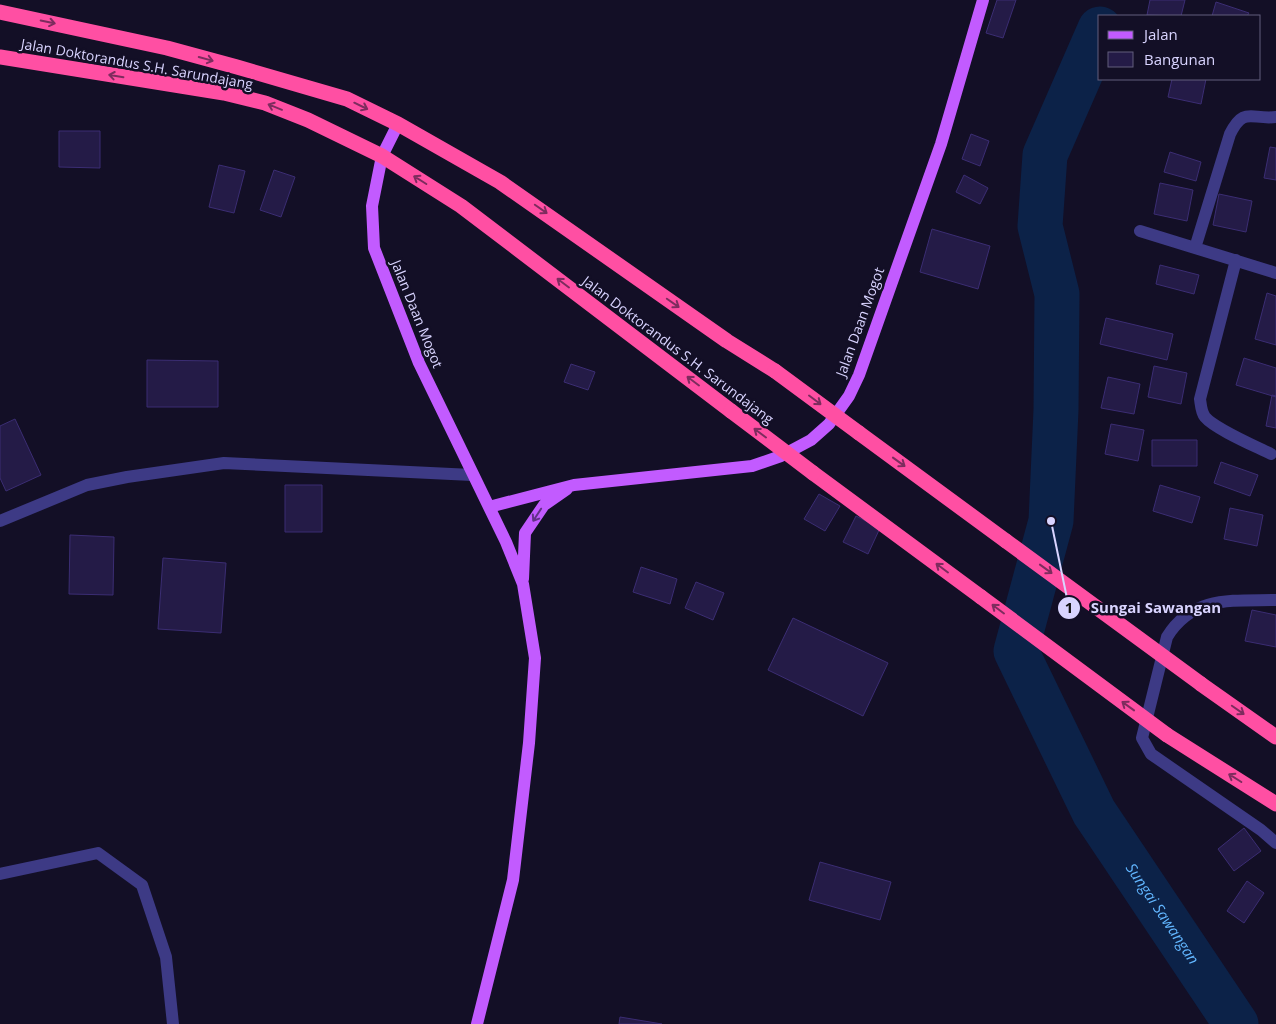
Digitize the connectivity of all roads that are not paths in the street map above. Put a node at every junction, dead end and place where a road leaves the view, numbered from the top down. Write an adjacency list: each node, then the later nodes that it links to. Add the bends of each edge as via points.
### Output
1 (983, 0): 13 (main road, Jalan Daan Mogot, via 941,144 859,375 829,424 811,440 781,456 752,466)
2 (0, 12): 5 (highway, Jalan Doktorandus S.H. Sarundajang, one-way to 5, via 167,48 237,67 346,99)
3 (0, 57): 6 (highway, Jalan Doktorandus S.H. Sarundajang, one-way to 3, via 265,103 224,93)
4 (1276, 117): 8 (street, via 1246,116 1236,121)
5 (398, 124): 6 (main road, Jalan Daan Mogot); 18 (highway, Jalan Doktorandus S.H. Sarundajang, one-way to 18, bridge, via 524,197 727,341 776,371)
6 (382, 156): 12 (main road, Jalan Daan Mogot, via 372,206 374,248 419,363); 19 (highway, Jalan Doktorandus S.H. Sarundajang, one-way to 6, bridge, via 1167,735 468,212)
7 (1140, 231): 8 (street)
8 (1195, 248): 9 (street)
9 (1236, 260): 10 (street); 11 (street, via 1200,399 1201,408 1204,416 1214,424)
10 (1276, 272)
11 (1271, 454)
12 (472, 475): 14 (main road, Jalan Daan Mogot); 15 (street, via 224,464 87,485)
13 (574, 485): 14 (main road, Jalan Daan Mogot); 16 (main road, one-way to 16, via 544,505 525,533)
14 (489, 507): 16 (main road, Jalan Daan Mogot)
15 (0, 521)
16 (522, 584): 23 (main road, via 535,658 522,806 513,880)
17 (1276, 600): 20 (street, via 1207,604 1174,625 1167,637 1142,738 1151,754 1261,830)
18 (1276, 737)
19 (1276, 804)
20 (1276, 844)
21 (0, 874): 22 (street, via 98,852 142,885 166,957)
22 (172, 1024)
23 (477, 1024)

